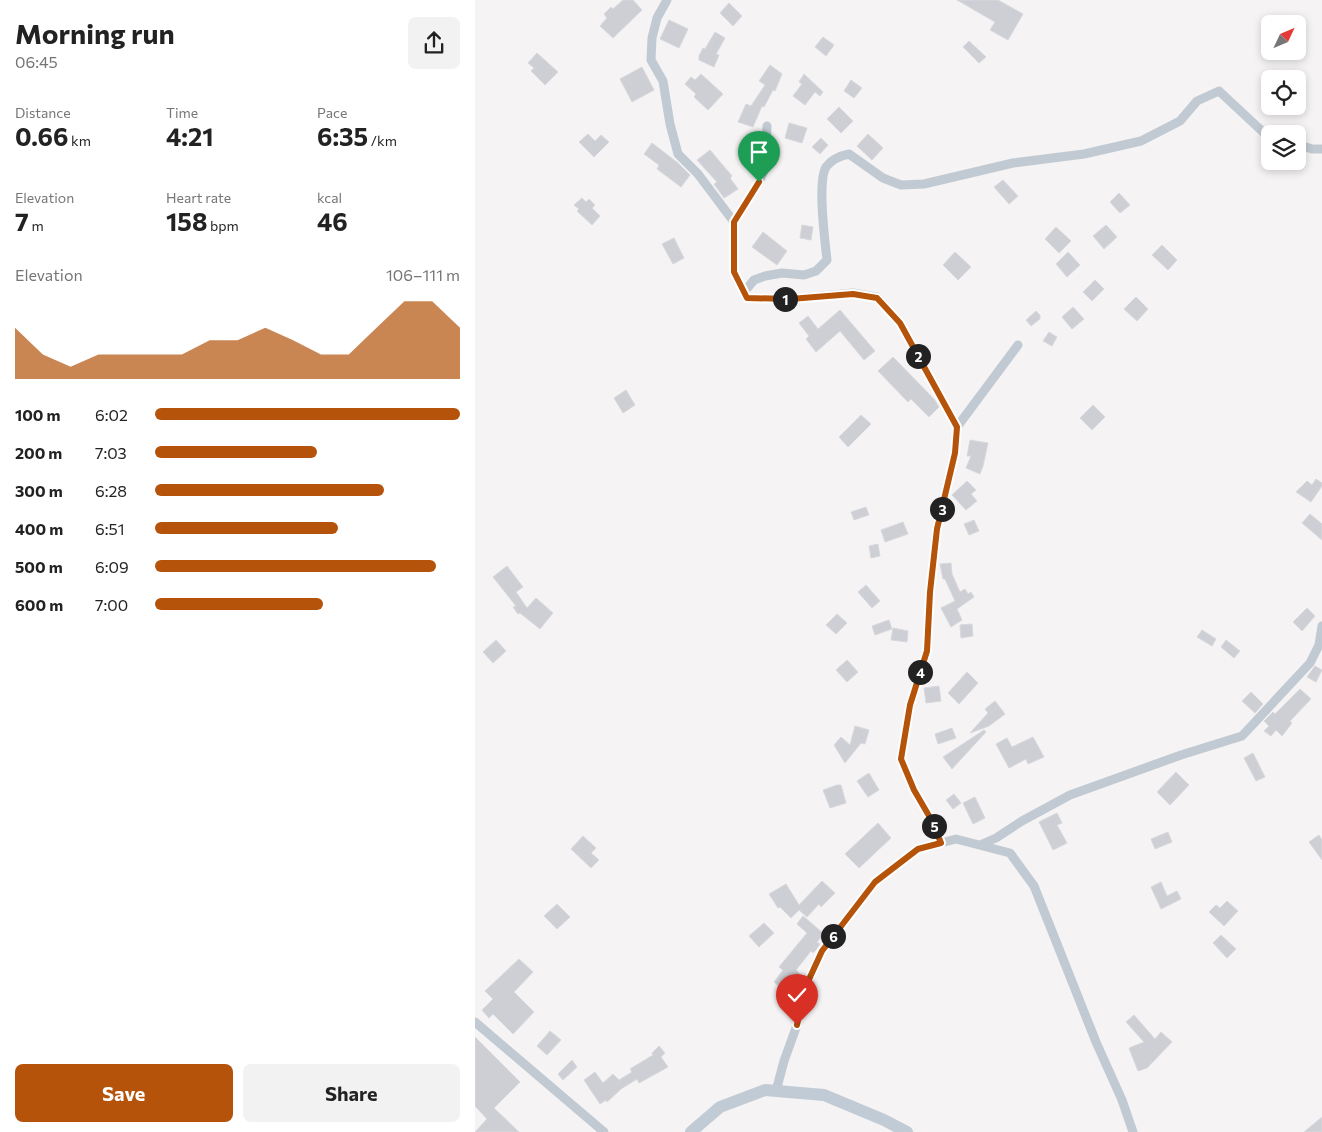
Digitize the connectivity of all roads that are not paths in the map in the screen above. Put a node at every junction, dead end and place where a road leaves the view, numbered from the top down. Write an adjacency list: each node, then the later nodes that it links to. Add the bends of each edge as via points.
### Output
1 (667, 0): 6 (street, via 657,18 651,60 663,81 679,154)
2 (767, 126): 6 (street, via 765,168)
3 (1261, 130): 7 (street, via 1219,91 1197,101 1180,121 1141,141 1084,154 1013,163 924,184 901,185 883,178 849,154 838,156 825,168 823,183 827,260 816,271 804,276 782,273 754,280)
4 (1306, 147): 5 (street)
5 (1322, 150)
6 (734, 222): 7 (street, via 734,272)
7 (744, 292): 9 (street, via 747,298 765,299 853,294 877,298 900,323)
8 (1018, 345): 9 (street)
9 (957, 427): 11 (street, via 955,453 937,529 927,651 910,705 901,759)
10 (1322, 626): 12 (street, via 1319,645 1310,663 1243,736 1070,796)
11 (941, 843): 12 (street, via 956,839); 14 (street, via 918,849 875,882 822,951 805,988)
12 (980, 846): 18 (street, via 1009,853 1034,886)
13 (475, 1022): 15 (street)
14 (776, 1091): 16 (main road, via 765,1090 721,1107); 17 (main road, via 824,1095)
15 (604, 1132)
16 (691, 1132)
17 (907, 1132)
18 (1133, 1132)

